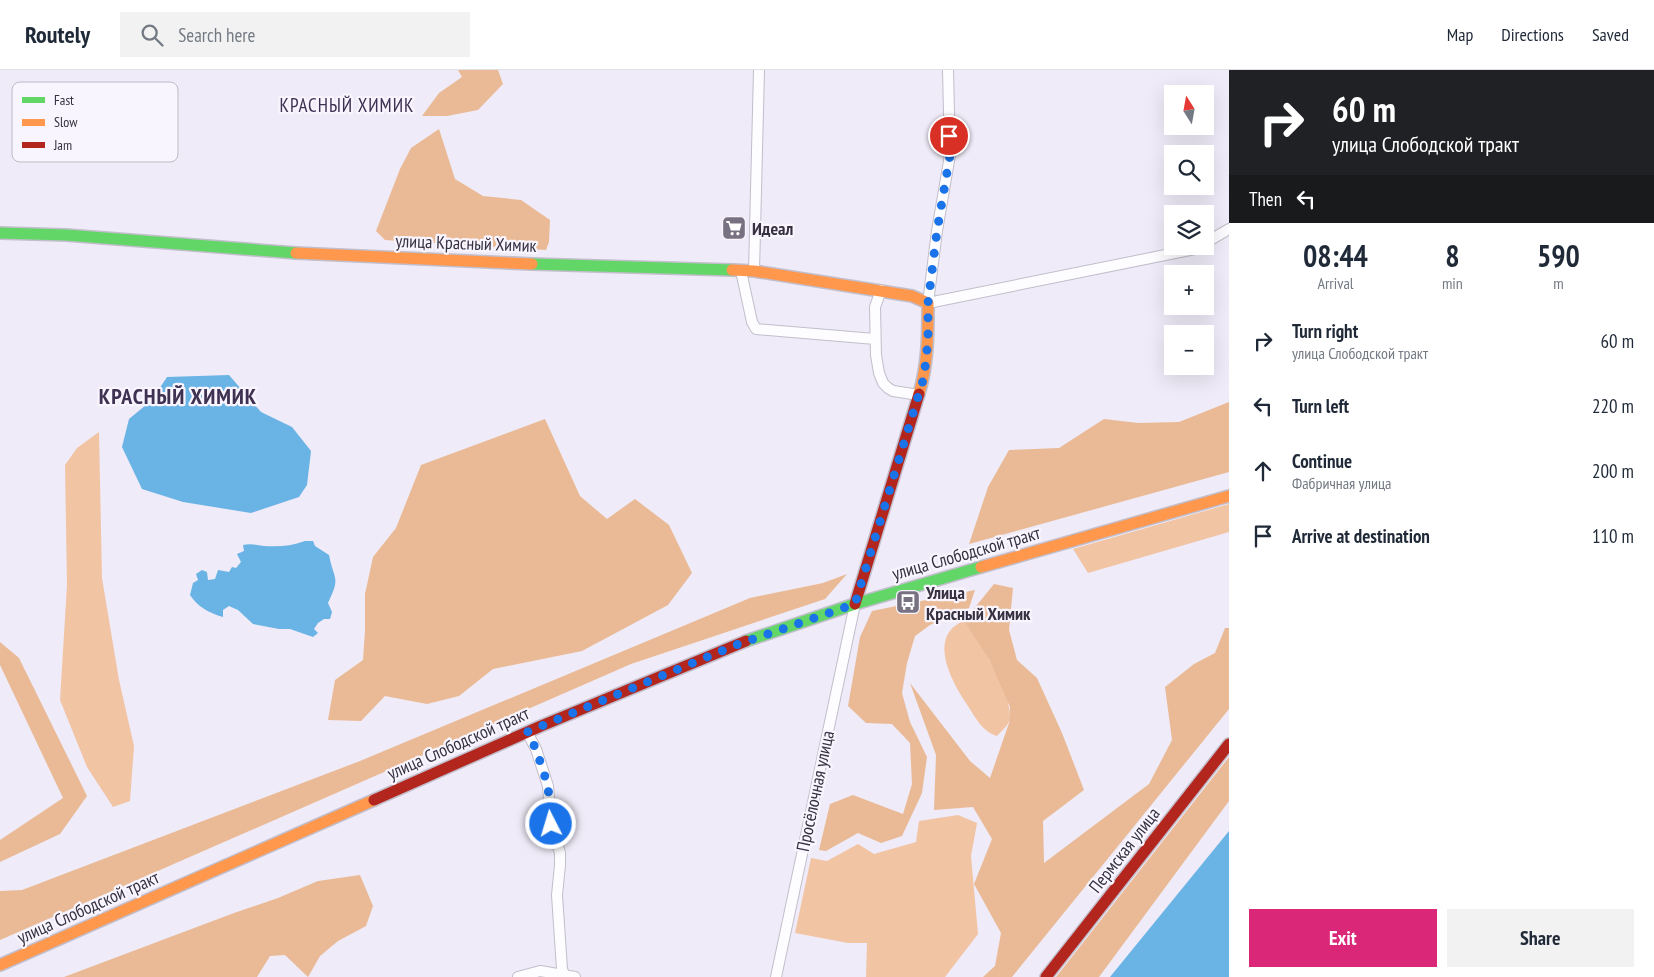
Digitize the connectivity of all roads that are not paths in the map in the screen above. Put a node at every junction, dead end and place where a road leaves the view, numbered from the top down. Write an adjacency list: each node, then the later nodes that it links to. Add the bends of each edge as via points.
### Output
1 (759, 70): 8 (street)
2 (948, 70): 10 (street, via 950,155)
3 (1229, 229): 5 (street)
4 (0, 233): 7 (street, улица Красный Химик, via 66,235 258,251)
5 (1214, 238)
6 (1165, 255): 10 (street)
7 (741, 271): 8 (street, улица Красный Химик); 11 (street, via 755,328)
8 (754, 271): 9 (street, улица Красный Химик)
9 (881, 290): 10 (street, улица Красный Химик); 11 (street, via 874,307)
10 (928, 303): 12 (street, via 928,341)
11 (876, 339): 12 (street, via 883,383 893,391)
12 (919, 395): 14 (street)
13 (1229, 496): 14 (street, улица Слободской тракт)
14 (855, 604): 15 (street, улица Слободской тракт, via 736,645); 21 (street, Просёлочная улица)
15 (527, 732): 17 (street, улица Слободской тракт); 18 (street, via 548,786 551,824 560,853 557,895)
16 (1229, 744): 22 (street, Пермская улица)
17 (0, 965)
18 (564, 974): 19 (street, via 540,971); 20 (street)
19 (518, 977)
20 (575, 977)
21 (776, 977)
22 (1046, 977)

